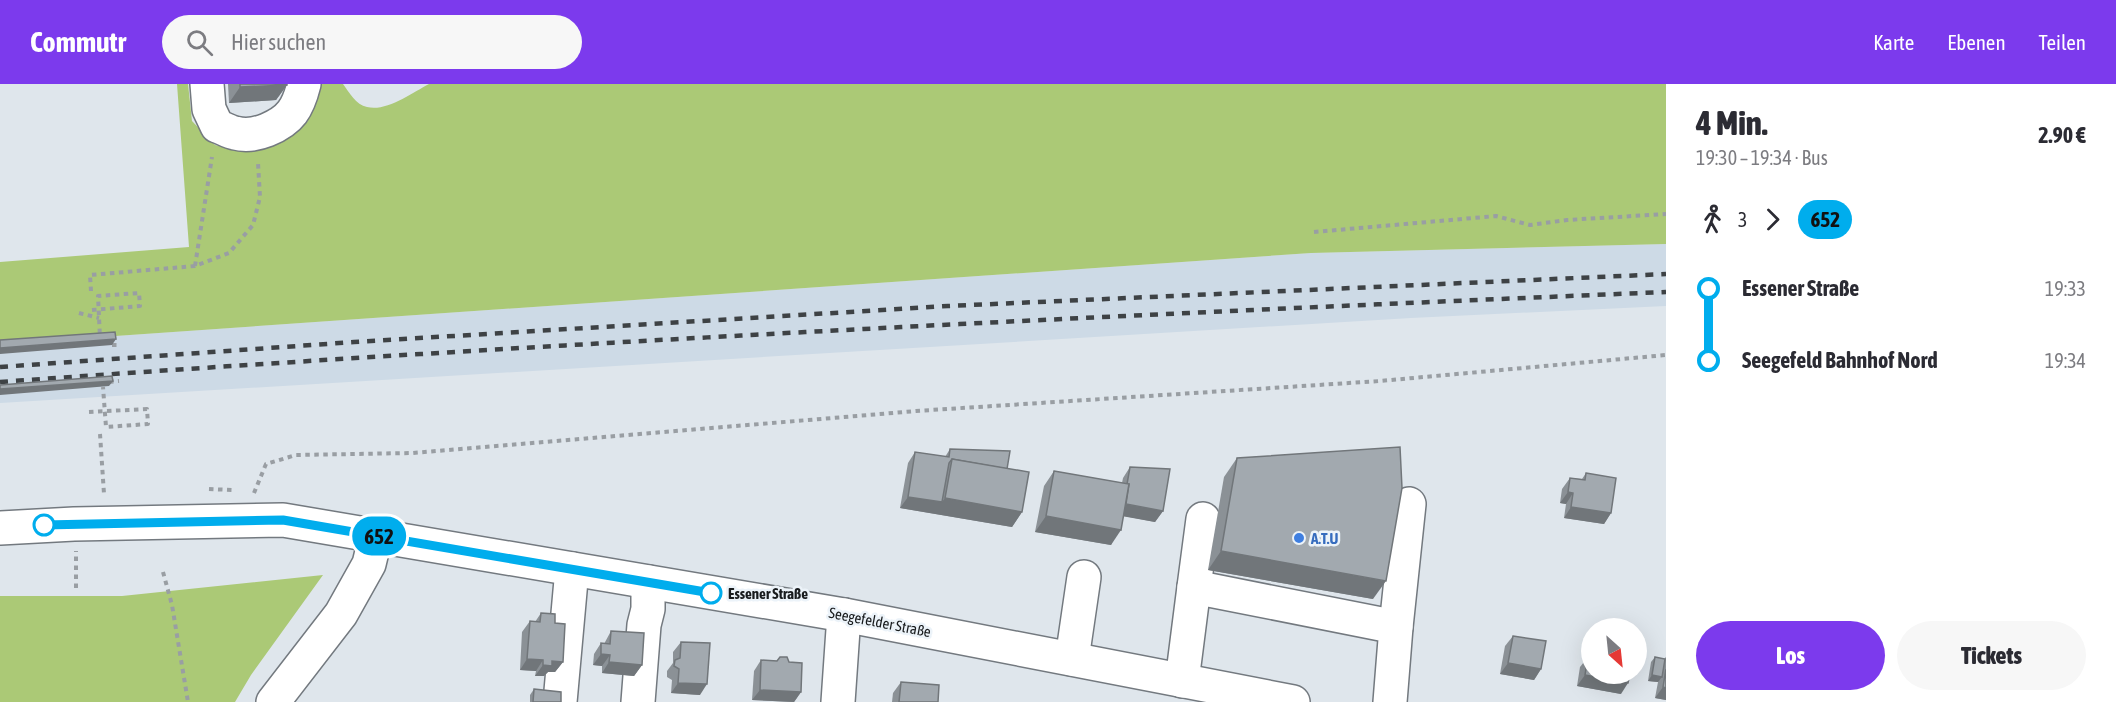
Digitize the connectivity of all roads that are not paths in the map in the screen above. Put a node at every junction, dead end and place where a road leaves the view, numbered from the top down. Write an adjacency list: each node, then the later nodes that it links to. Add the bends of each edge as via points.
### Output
1 (207, 84): 2 (street, via 217,126 236,134 256,135 281,124 293,113)
2 (304, 84)
3 (1409, 504): 12 (street)
4 (1203, 519): 10 (street)
5 (0, 528): 6 (street, Seegefelder Straße, via 283,520)
6 (376, 535): 7 (street, Seegefelder Straße); 15 (street, via 369,564 341,614)
7 (572, 569): 9 (street, Seegefelder Straße); 16 (street)
8 (1084, 577): 13 (street)
9 (648, 582): 11 (street, Seegefelder Straße); 17 (street)
10 (1194, 587): 12 (street); 14 (street)
11 (844, 615): 13 (street, Seegefelder Straße); 18 (street)
12 (1396, 627): 20 (street)
13 (1072, 659): 14 (street, Seegefelder Straße)
14 (1182, 681): 19 (street, Seegefelder Straße)
15 (273, 702)
16 (560, 702)
17 (638, 702)
18 (838, 702)
19 (1293, 702)
20 (1390, 702)

